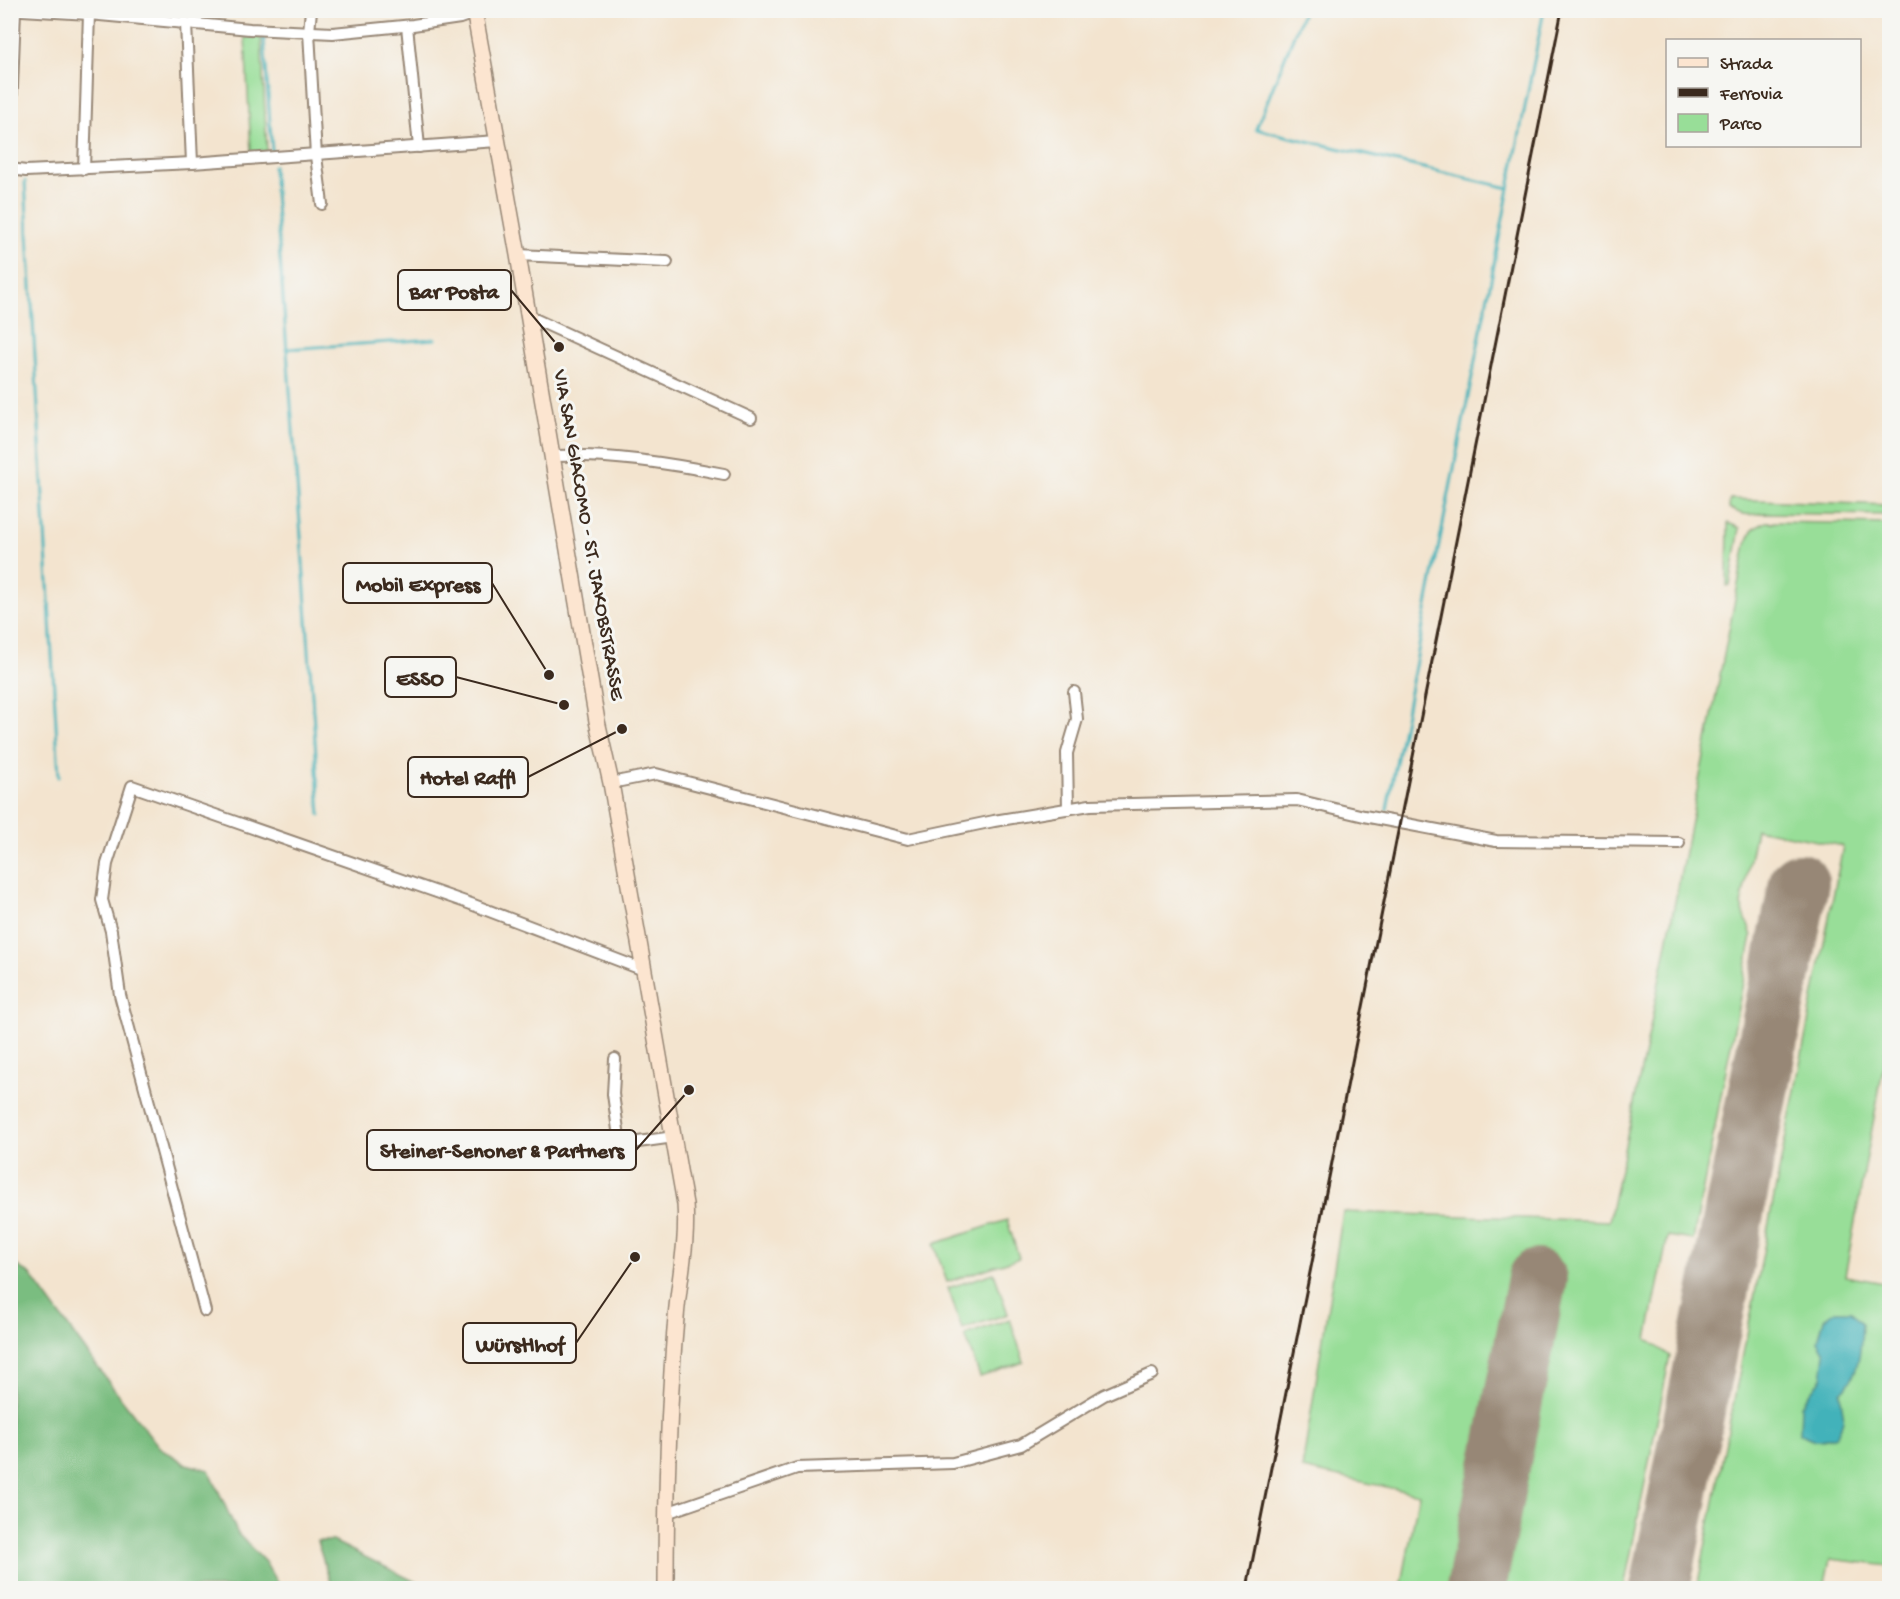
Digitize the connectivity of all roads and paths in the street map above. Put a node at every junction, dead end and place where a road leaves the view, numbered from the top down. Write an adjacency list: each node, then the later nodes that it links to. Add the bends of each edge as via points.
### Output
1 (15, 10): 9 (street)
2 (22, 10): 5 (street)
3 (311, 10): 8 (street)
4 (474, 12): 7 (street, via 460,18); 10 (street, VIA SAN GIACOMO - ST. JAKOBSTRASSE)
5 (89, 14): 6 (street); 14 (street)
6 (186, 23): 8 (street); 13 (street)
7 (407, 26): 8 (street); 11 (street)
8 (309, 32): 12 (street)
9 (10, 138)
10 (497, 141): 11 (street); 17 (street, VIA SAN GIACOMO - ST. JAKOBSTRASSE)
11 (419, 147): 12 (street)
12 (316, 156): 13 (street); 16 (street)
13 (192, 164): 14 (street)
14 (84, 168): 15 (street)
15 (10, 169)
16 (322, 204)
17 (518, 255): 18 (street); 19 (street, VIA SAN GIACOMO - ST. JAKOBSTRASSE)
18 (667, 262)
19 (528, 316): 20 (street); 21 (street, VIA SAN GIACOMO - ST. JAKOBSTRASSE)
20 (751, 418)
21 (552, 456): 22 (street, via 663,462); 24 (street, VIA SAN GIACOMO - ST. JAKOBSTRASSE)
22 (724, 474)
23 (1074, 692): 25 (street, via 1077,719 1067,753)
24 (611, 783): 25 (street, via 656,774 908,839); 27 (street, VIA SAN GIACOMO - ST. JAKOBSTRASSE)
25 (1068, 809): 26 (street, via 1090,805 1297,801 1496,841)
26 (1679, 843)
27 (644, 969): 29 (street, VIA SAN GIACOMO - ST. JAKOBSTRASSE); 30 (street, via 132,786 107,864 102,900 111,931 120,995)
28 (615, 1059): 29 (street, via 613,1094 621,1142)
29 (674, 1137): 32 (street, VIA SAN GIACOMO - ST. JAKOBSTRASSE, via 687,1229 676,1316)
30 (205, 1311)
31 (1152, 1374): 32 (street, via 1104,1395 1021,1444 970,1460 797,1468)
32 (666, 1513): 33 (street, VIA SAN GIACOMO - ST. JAKOBSTRASSE)
33 (666, 1588)

